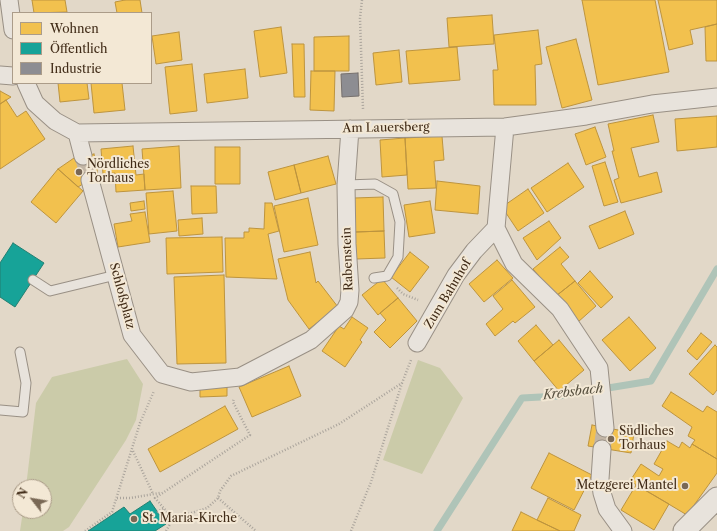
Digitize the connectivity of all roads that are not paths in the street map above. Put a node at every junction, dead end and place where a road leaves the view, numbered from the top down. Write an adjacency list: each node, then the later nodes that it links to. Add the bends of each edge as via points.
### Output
1 (9, 0): 2 (street)
2 (12, 22)
3 (0, 75): 4 (street)
4 (12, 76)
5 (26, 84): 9 (street, Am Lauersberg, via 35,103 55,121)
6 (717, 98): 7 (street, Am Lauersberg, via 652,104)
7 (505, 127): 8 (street, Am Lauersberg); 13 (street)
8 (350, 129): 9 (street, Am Lauersberg); 12 (street, Rabenstein)
9 (77, 133): 10 (street)
10 (83, 156)
11 (90, 180): 14 (street, Schloßplatz)
12 (346, 185): 15 (lane, via 375,184 394,194 400,222 398,257 387,276); 19 (street, Rabenstein, via 350,290 345,310 311,340 240,377 191,382)
13 (496, 228): 17 (street, Zum Bahnhof, via 474,250 456,275); 21 (street, via 514,264 560,310 599,368)
14 (116, 275): 16 (lane, via 50,291); 19 (street, Schloßplatz, via 132,335)
15 (374, 278)
16 (33, 280)
17 (417, 343)
18 (20, 352): 20 (lane, via 26,383 23,412)
19 (162, 374)
20 (0, 410)
21 (606, 428)
22 (602, 448): 24 (street, via 602,494 607,509)
23 (717, 498): 25 (street)
24 (623, 531)
25 (684, 531)

